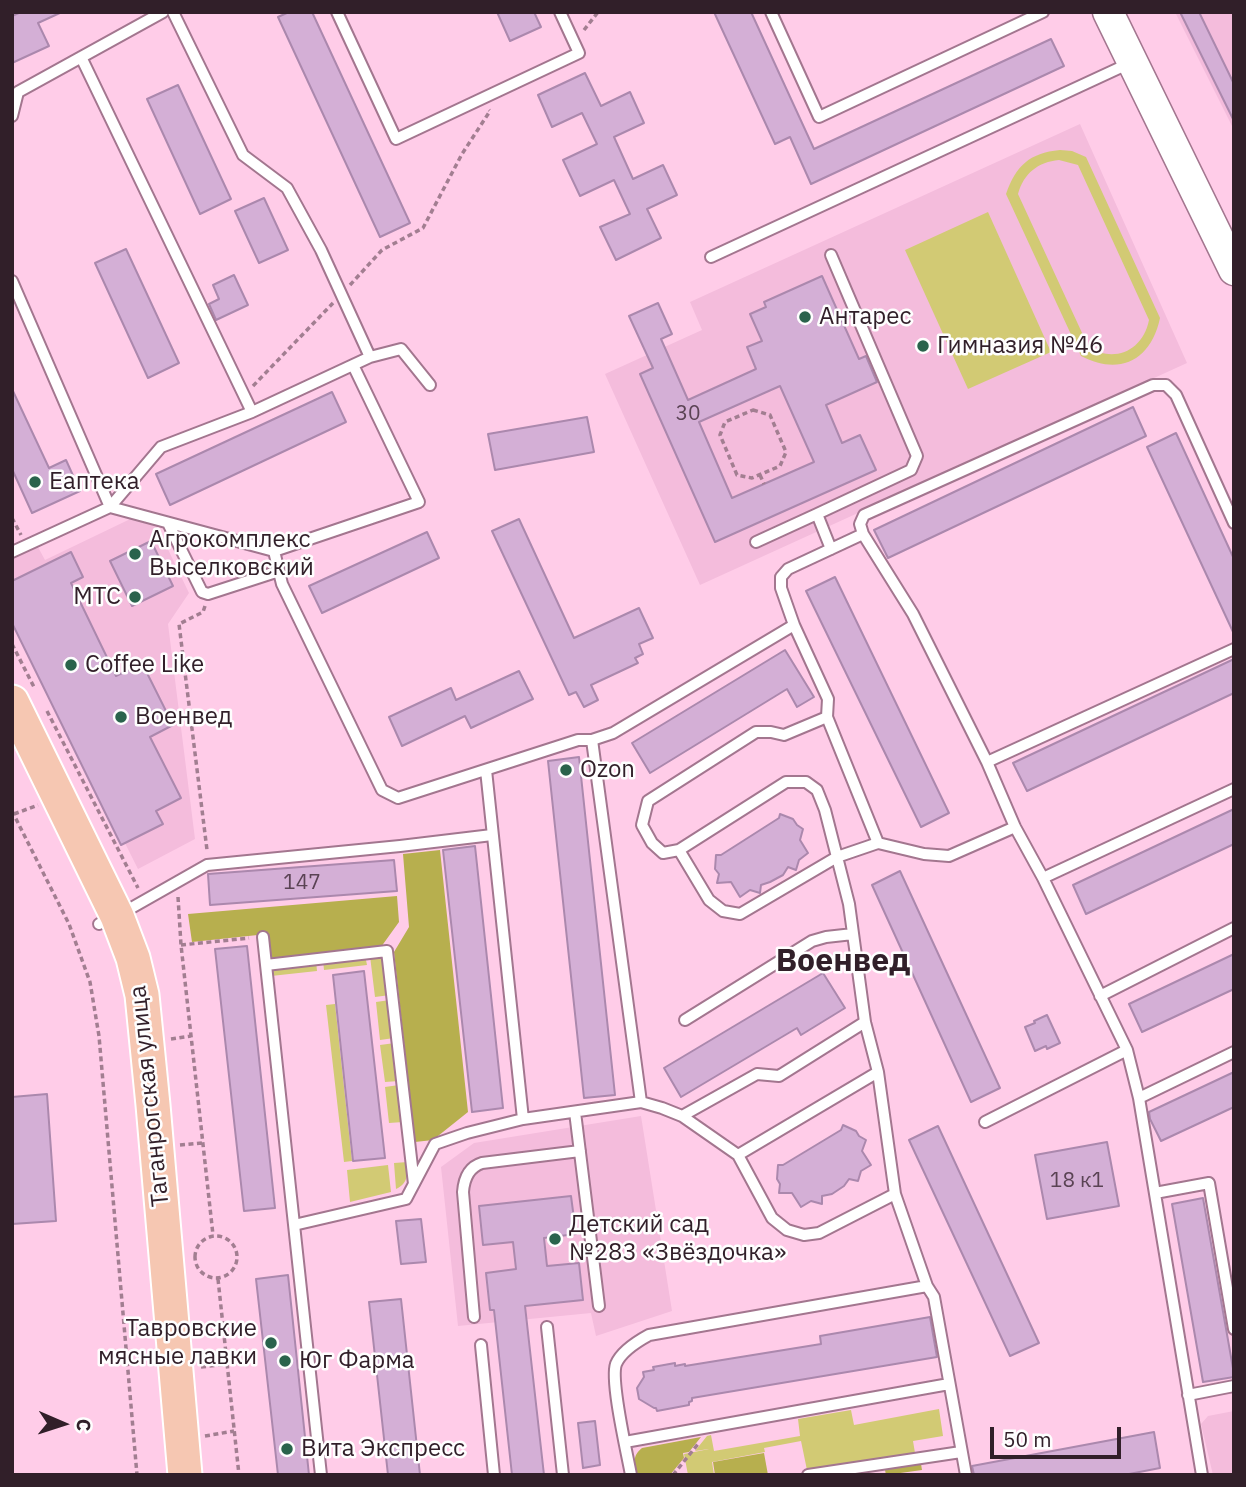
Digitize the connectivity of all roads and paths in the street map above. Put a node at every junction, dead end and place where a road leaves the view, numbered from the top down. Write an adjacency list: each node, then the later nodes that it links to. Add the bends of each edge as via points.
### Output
1 (163, 12): 10 (lane)
2 (173, 12): 18 (lane, via 243,155 287,188)
3 (337, 12): 12 (lane, via 396,139)
4 (560, 12): 9 (lane)
5 (598, 12): 9 (path)
6 (771, 12): 7 (lane, via 819,117)
7 (1043, 12)
8 (1108, 12): 11 (street)
9 (574, 43): 12 (lane, via 579,53)
10 (82, 57): 13 (lane, via 18,92); 22 (lane)
11 (1132, 62): 15 (lane); 16 (street)
12 (485, 97): 18 (path, via 490,111 423,228 382,250)
13 (12, 116)
14 (831, 255): 27 (lane, via 917,457 911,470)
15 (711, 257)
16 (1234, 270)
17 (12, 281): 26 (lane)
18 (341, 295): 19 (lane); 22 (path)
19 (370, 357): 20 (lane); 21 (lane, via 401,349)
20 (353, 365): 23 (lane); 33 (lane, via 419,502)
21 (430, 385)
22 (244, 395): 23 (lane)
23 (252, 412): 26 (lane, via 161,447)
24 (760, 475): 24 (path, via 737,475 720,435 725,422 753,410 770,415 786,452 780,466); 25 (path)
25 (764, 484)
26 (110, 507): 28 (lane); 34 (lane)
27 (817, 514): 31 (lane); 32 (lane)
28 (168, 523): 33 (lane); 36 (lane, via 202,592)
29 (1234, 523): 30 (lane, via 1176,395 1166,385 1153,385 864,515 860,524)
30 (863, 534): 32 (lane); 44 (lane, via 913,614)
31 (756, 542)
32 (831, 549): 37 (lane, via 788,569 781,577)
33 (274, 551): 35 (lane)
34 (12, 552)
35 (279, 572): 36 (lane); 45 (lane, via 382,790 398,798)
36 (208, 594): 54 (path, via 203,612 179,624 207,850 190,861)
37 (794, 625): 41 (lane, via 828,699); 42 (lane, via 613,733)
38 (12, 644): 40 (path)
39 (1234, 649): 44 (lane)
40 (30, 698): 55 (main road, Таганрогская улица); 55 (path)
41 (827, 718): 50 (lane); 51 (lane, via 784,735 756,732 648,801 642,825 652,843 663,853)
42 (592, 740): 45 (lane, via 578,740); 70 (lane)
43 (12, 743): 55 (main road, Таганрогская улица)
44 (986, 762): 48 (lane)
45 (486, 770): 49 (lane)
46 (1234, 789): 53 (lane)
47 (12, 811): 101 (path, via 69,924 90,982 99,1036)
48 (1015, 827): 50 (lane, via 949,856); 53 (lane)
49 (492, 835): 54 (lane, via 207,865); 73 (lane)
50 (877, 843): 52 (lane)
51 (679, 850): 52 (lane, via 709,900 723,911 740,914); 52 (lane, via 786,782 806,782 817,790)
52 (837, 857): 57 (lane)
53 (1043, 878): 61 (lane)
54 (183, 879): 55 (lane); 59 (path, via 177,895)
55 (120, 913): 102 (main road, Таганрогская улица, via 115,963 124,998); 103 (main road, Таганрогская улица, via 142,995)
56 (1234, 928): 61 (lane)
57 (853, 934): 62 (lane, via 812,941); 63 (lane)
58 (263, 937): 59 (path); 60 (lane)
59 (181, 945): 64 (path)
60 (266, 965): 79 (lane, via 387,951); 82 (lane)
61 (1100, 996): 66 (lane)
62 (685, 1020)
63 (866, 1022): 68 (lane); 72 (lane, via 779,1076 757,1074)
64 (191, 1036): 65 (path); 75 (path)
65 (169, 1040)
66 (1127, 1050): 69 (lane); 74 (lane)
67 (1234, 1052): 69 (lane)
68 (878, 1072): 78 (lane); 81 (lane)
69 (1139, 1098): 80 (lane)
70 (641, 1102): 71 (lane); 72 (lane)
71 (575, 1112): 73 (lane); 77 (lane)
72 (682, 1116): 78 (lane)
73 (523, 1119): 79 (lane, via 435,1144)
74 (985, 1122)
75 (203, 1143): 76 (path); 83 (path)
76 (169, 1146)
77 (580, 1150): 86 (lane); 87 (lane, via 482,1163 466,1176 463,1192)
78 (738, 1155): 81 (lane, via 772,1218 787,1230 804,1235 819,1233)
79 (414, 1184): 82 (lane, via 406,1199)
80 (1155, 1193): 89 (lane, via 1209,1183); 95 (lane)
81 (895, 1194): 85 (lane)
82 (294, 1225): 105 (lane)
83 (213, 1235): 84 (path, via 201,1241 194,1253 196,1266 205,1276); 84 (path, via 226,1238 235,1248 237,1262 230,1273)
84 (218, 1279): 91 (path)
85 (927, 1286): 93 (lane, via 934,1297); 99 (lane, via 649,1335 632,1345 616,1364 615,1388)
86 (598, 1306)
87 (474, 1317)
88 (547, 1327): 107 (lane)
89 (1234, 1329)
90 (481, 1345): 106 (lane)
91 (227, 1364): 92 (path); 97 (path)
92 (201, 1367)
93 (949, 1384): 96 (lane); 100 (lane)
94 (1234, 1386): 95 (lane)
95 (1188, 1395): 112 (lane)
96 (711, 1427): 99 (lane); 109 (path)
97 (234, 1431): 98 (path); 104 (path)
98 (194, 1438)
99 (625, 1442): 108 (lane)
100 (961, 1452): 110 (lane); 111 (lane)
101 (137, 1475)
102 (166, 1475)
103 (185, 1475)
104 (239, 1475)
105 (321, 1475)
106 (494, 1475)
107 (563, 1475)
108 (631, 1475)
109 (673, 1475)
110 (808, 1475)
111 (965, 1475)
112 (1202, 1475)

